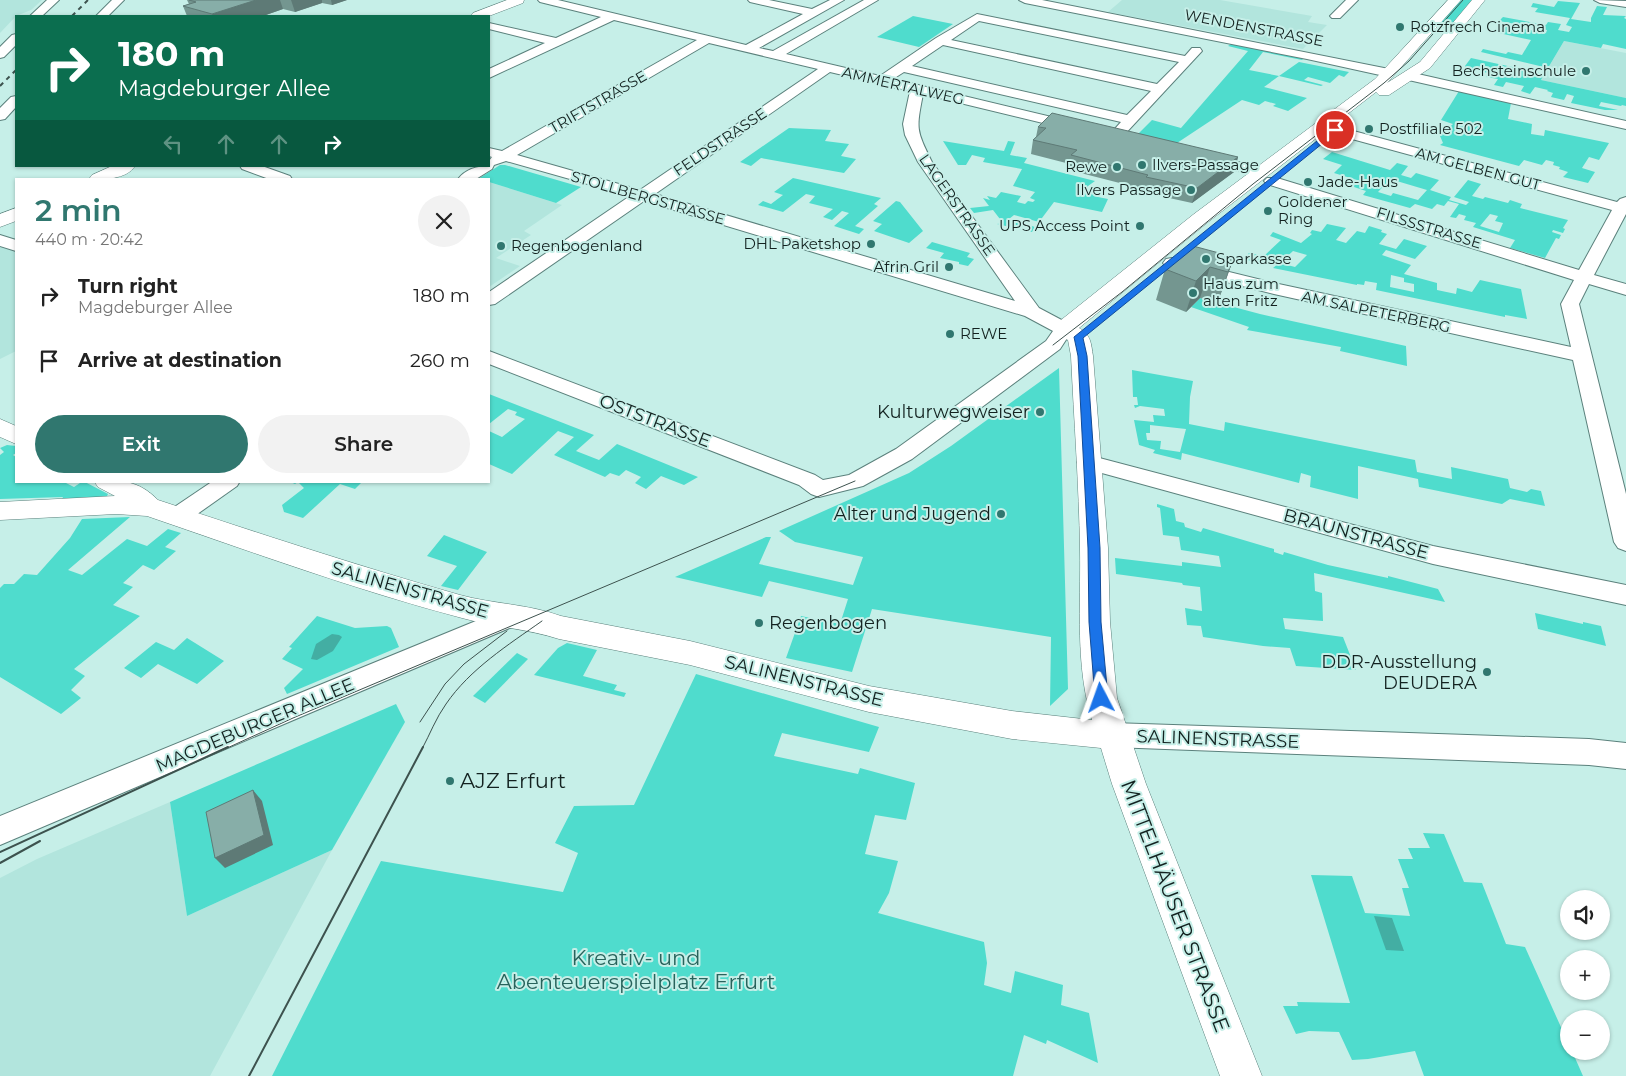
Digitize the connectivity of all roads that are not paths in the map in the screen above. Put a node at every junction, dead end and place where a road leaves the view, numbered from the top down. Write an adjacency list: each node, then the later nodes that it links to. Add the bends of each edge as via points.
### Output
1 (53, 0): 17 (street)
2 (118, 0): 18 (street)
3 (518, 0): 19 (main road)
4 (544, 0): 15 (street, AMMERTALWEG)
5 (591, 0): 15 (street)
6 (754, 0): 16 (street)
7 (838, 0): 16 (street)
8 (872, 0): 32 (street)
9 (1025, 0): 35 (street, WENDENSTRASSE)
10 (1352, 0): 21 (street)
11 (1455, 0): 35 (main road)
12 (1479, 0): 38 (main road, via 1425,65)
13 (1600, 0): 14 (street)
14 (1626, 4)
15 (574, 7): 20 (street, AMMERTALWEG)
16 (814, 13): 24 (street)
17 (37, 15)
18 (103, 15)
19 (480, 15)
20 (613, 16): 26 (street, AMMERTALWEG); 28 (street)
21 (1336, 16)
22 (490, 25): 28 (street)
23 (748, 32): 24 (street)
24 (769, 37): 30 (street)
25 (15, 39): 31 (street)
26 (707, 39): 30 (street, AMMERTALWEG); 50 (street, TRIFTSTRASSE)
27 (940, 41): 33 (street, via 976,17); 37 (street); 40 (street)
28 (556, 42): 36 (street)
29 (1202, 46): 33 (street)
30 (747, 49): 32 (street, AMMERTALWEG)
31 (0, 54)
32 (775, 55): 34 (street, AMMERTALWEG)
33 (1188, 60): 40 (street)
34 (828, 68): 37 (street, AMMERTALWEG); 59 (street, FELDSTRASSE)
35 (1389, 73): 55 (main road)
36 (490, 74)
37 (892, 75): 39 (street, AMMERTALWEG); 43 (street)
38 (1409, 76): 44 (street); 46 (main road)
39 (917, 89): 45 (street, AMMERTALWEG); 69 (street, LAGERSTRASSE, via 910,124 925,162)
40 (1160, 89): 43 (street)
41 (15, 101): 42 (street)
42 (0, 116)
43 (1130, 120): 47 (street, via 1110,135)
44 (1626, 125)
45 (1088, 130)
46 (1335, 130): 55 (main road); 60 (street, AM GELBEN GUT)
47 (1132, 140)
48 (490, 152): 50 (street, STOLLBERGSTRASSE)
49 (1191, 155): 55 (street)
50 (505, 156): 51 (street, TRIFTSTRASSE); 59 (street, STOLLBERGSTRASSE)
51 (490, 165)
52 (125, 167): 56 (main road)
53 (250, 167): 57 (street)
54 (486, 167): 58 (street, TRIFTSTRASSE)
55 (1267, 176): 65 (main road); 66 (street, FILSSSTRASSE); 70 (main road)
56 (100, 178)
57 (282, 178)
58 (467, 178)
59 (642, 195): 68 (street, FELDSTRASSE); 69 (street, STOLLBERGSTRASSE)
60 (1623, 205): 66 (street)
61 (15, 214): 62 (main road)
62 (0, 221)
63 (0, 240): 64 (street)
64 (15, 246)
65 (1172, 263): 70 (main road); 71 (street, AM SALPETERBERG, via 1222,278)
66 (1585, 276): 67 (street, FILSSSTRASSE); 71 (street, via 1570,304)
67 (1626, 290)
68 (490, 299)
69 (1032, 312): 70 (street, STOLLBERGSTRASSE)
70 (1065, 337): 73 (main road, MITTELHÄUSER STRASSE, via 1082,356); 74 (street, via 904,454)
71 (1582, 356): 81 (street)
72 (490, 357): 77 (street, OSTSTRASSE, via 807,480)
73 (1088, 462): 82 (street, BRAUNSTRASSE, via 1433,555); 84 (main road, MITTELHÄUSER STRASSE, via 1101,698)
74 (855, 480): 77 (street)
75 (111, 483): 78 (main road, via 135,495)
76 (225, 483): 80 (street)
77 (820, 489)
78 (149, 507): 79 (main road, SALINENSTRASSE, via 116,505); 80 (main road, SALINENSTRASSE)
79 (0, 511)
80 (178, 516): 83 (main road, SALINENSTRASSE, via 337,570 463,607)
81 (1626, 542)
82 (1626, 595)
83 (510, 617): 84 (main road, SALINENSTRASSE, via 690,653 869,699 1012,725); 86 (street, MAGDEBURGER ALLEE)
84 (1112, 735): 85 (street, SALINENSTRASSE); 87 (main road, MITTELHÄUSER STRASSE)
85 (1626, 756)
86 (0, 831)
87 (1241, 1076)

